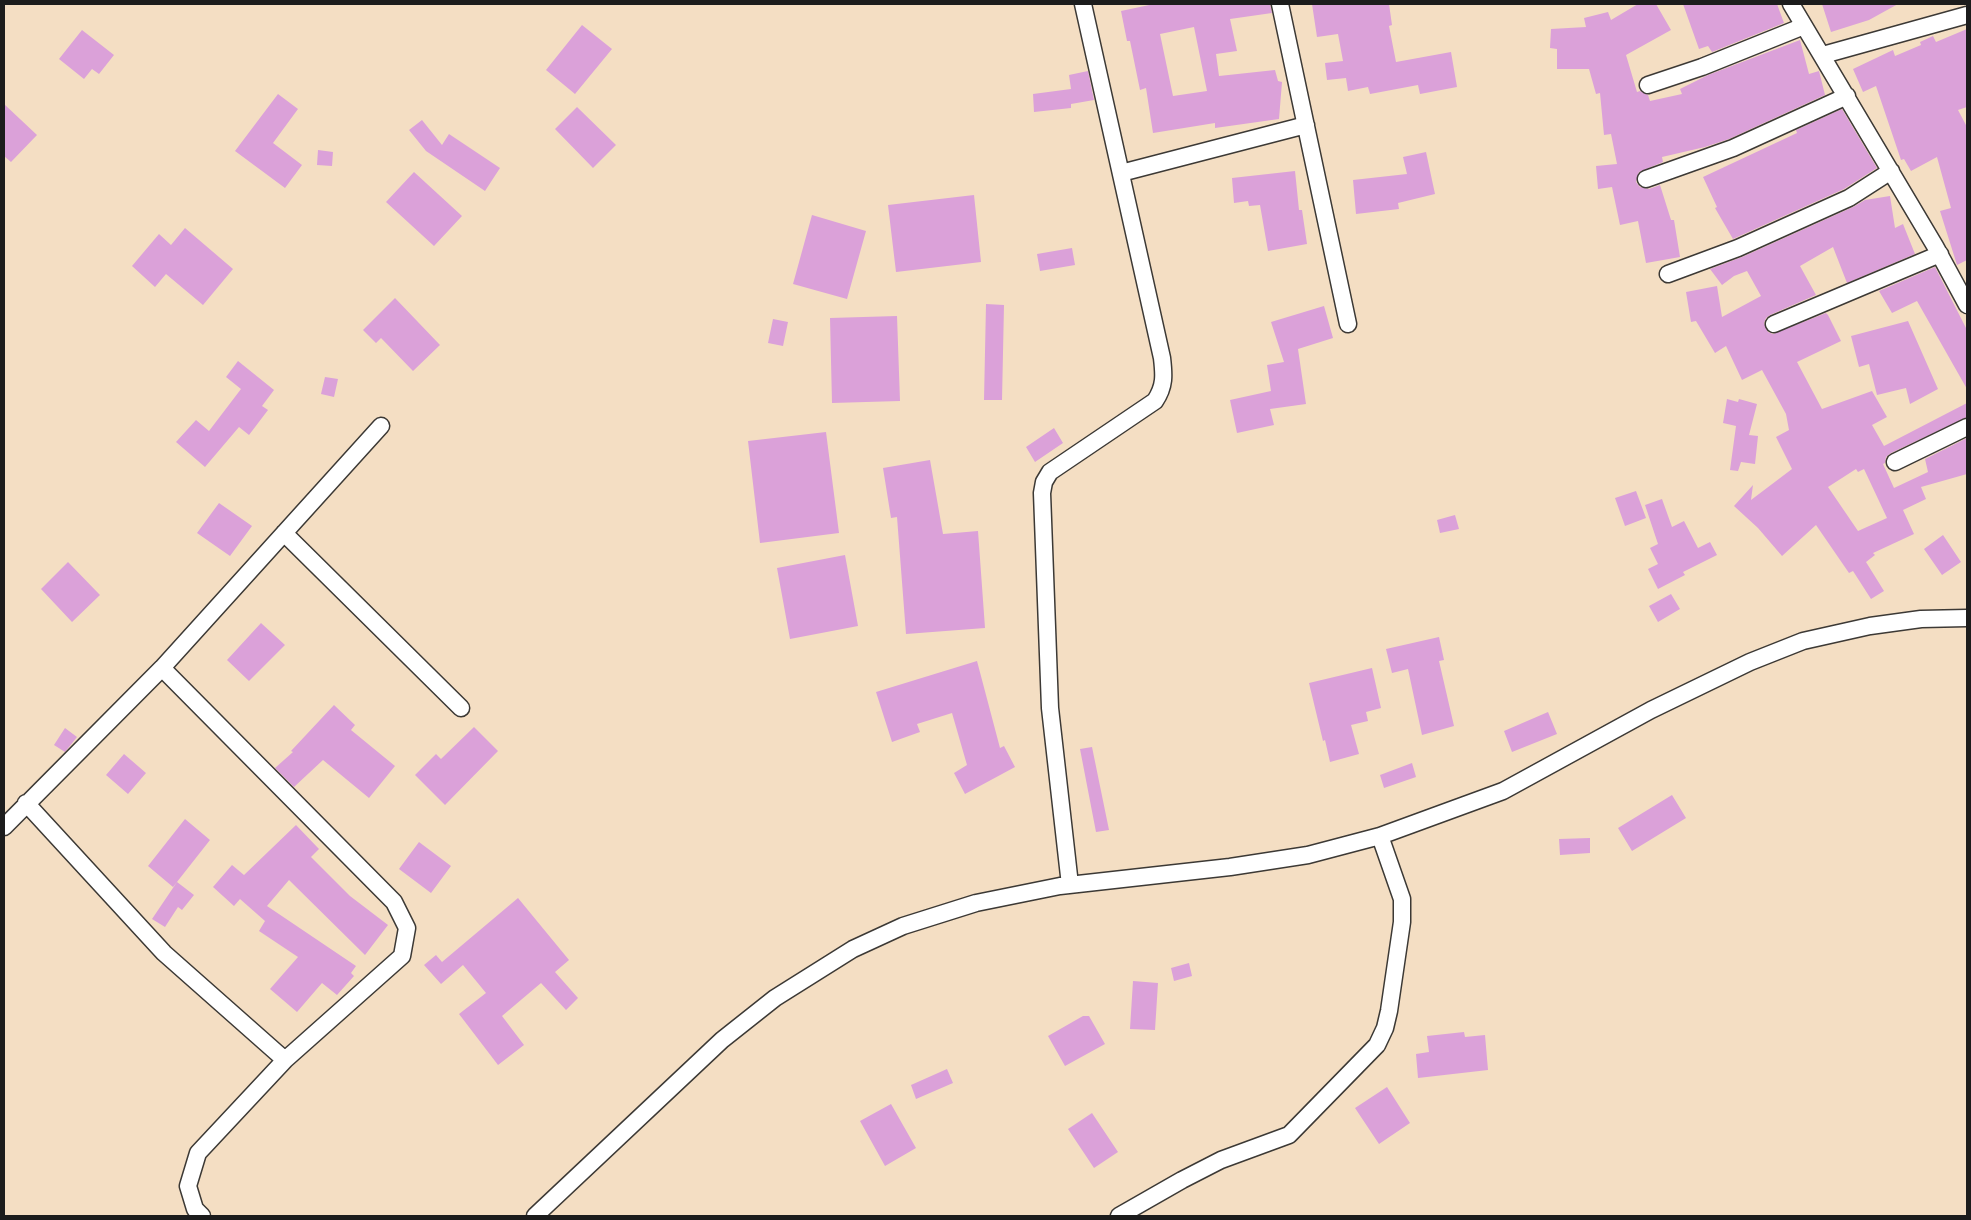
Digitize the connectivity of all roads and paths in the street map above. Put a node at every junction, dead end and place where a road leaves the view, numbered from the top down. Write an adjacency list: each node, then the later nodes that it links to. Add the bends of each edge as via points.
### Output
1 (1083, 4): 11 (street)
2 (1280, 4): 9 (street)
3 (1791, 4): 5 (street)
4 (1967, 15): 6 (street)
5 (1804, 26): 6 (street); 7 (street)
6 (1822, 55): 8 (street)
7 (1648, 85)
8 (1847, 96): 10 (street); 12 (street, via 1733,148)
9 (1306, 125): 11 (street); 16 (street)
10 (1891, 171): 13 (street); 14 (street, via 1849,198 1738,248)
11 (1122, 173): 28 (street, via 1162,358 1164,381 1155,401 1050,472 1042,492 1050,708)
12 (1646, 179)
13 (1940, 254): 15 (street); 17 (street)
14 (1668, 274)
15 (1967, 304)
16 (1348, 324)
17 (1774, 324)
18 (381, 426): 21 (street)
19 (1967, 427): 20 (street)
20 (1896, 462)
21 (284, 533): 23 (street); 24 (street)
22 (1967, 618): 27 (street, via 1921,619 1870,626 1803,641 1750,662 1652,710 1503,791)
23 (162, 668): 25 (street); 29 (street, via 394,902 407,928 402,956)
24 (461, 708)
25 (26, 803): 26 (street); 29 (street, via 164,953)
26 (4, 827)
27 (1380, 836): 28 (street, via 1298,857); 32 (street, via 1402,899 1402,914 1389,1011 1377,1045 1289,1135 1221,1160)
28 (1070, 885): 30 (street, via 976,903 903,926 853,950 776,998 722,1040)
29 (285, 1060): 31 (street, via 198,1153 188,1186 195,1209)
30 (543, 1213)
31 (202, 1216)
32 (1119, 1216)

